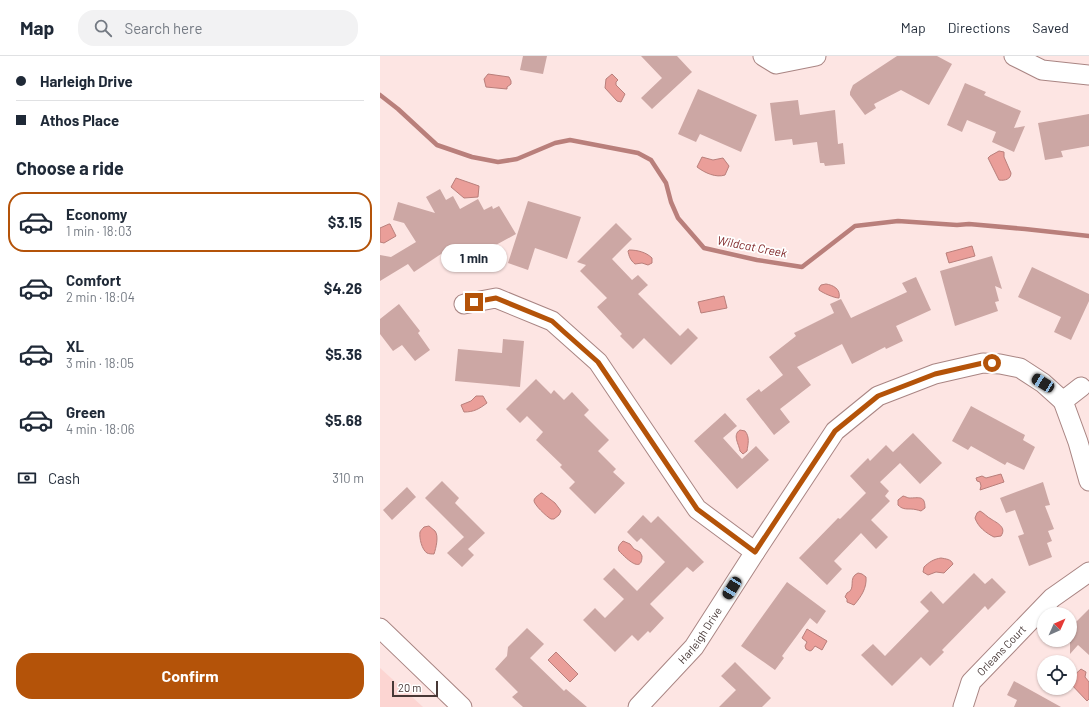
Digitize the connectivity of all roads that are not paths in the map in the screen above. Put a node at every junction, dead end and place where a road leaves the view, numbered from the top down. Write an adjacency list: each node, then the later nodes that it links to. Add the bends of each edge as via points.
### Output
1 (763, 56): 2 (street, via 776,64)
2 (816, 56)
3 (1014, 56): 4 (street, via 1042,70)
4 (1089, 75)
5 (464, 304): 9 (street, via 496,298 552,321 598,362 697,509)
6 (1081, 387): 7 (street)
7 (1063, 401): 8 (street, Harleigh Drive); 9 (street, Harleigh Drive, via 1043,383 1020,368 983,363 935,374 878,396 835,431)
8 (1089, 481)
9 (755, 552): 13 (street, Harleigh Drive, via 694,647)
10 (1089, 572): 14 (street, Orleans Court, via 1052,598 971,682)
11 (380, 628): 12 (street)
12 (462, 707)
13 (638, 707)
14 (963, 707)

